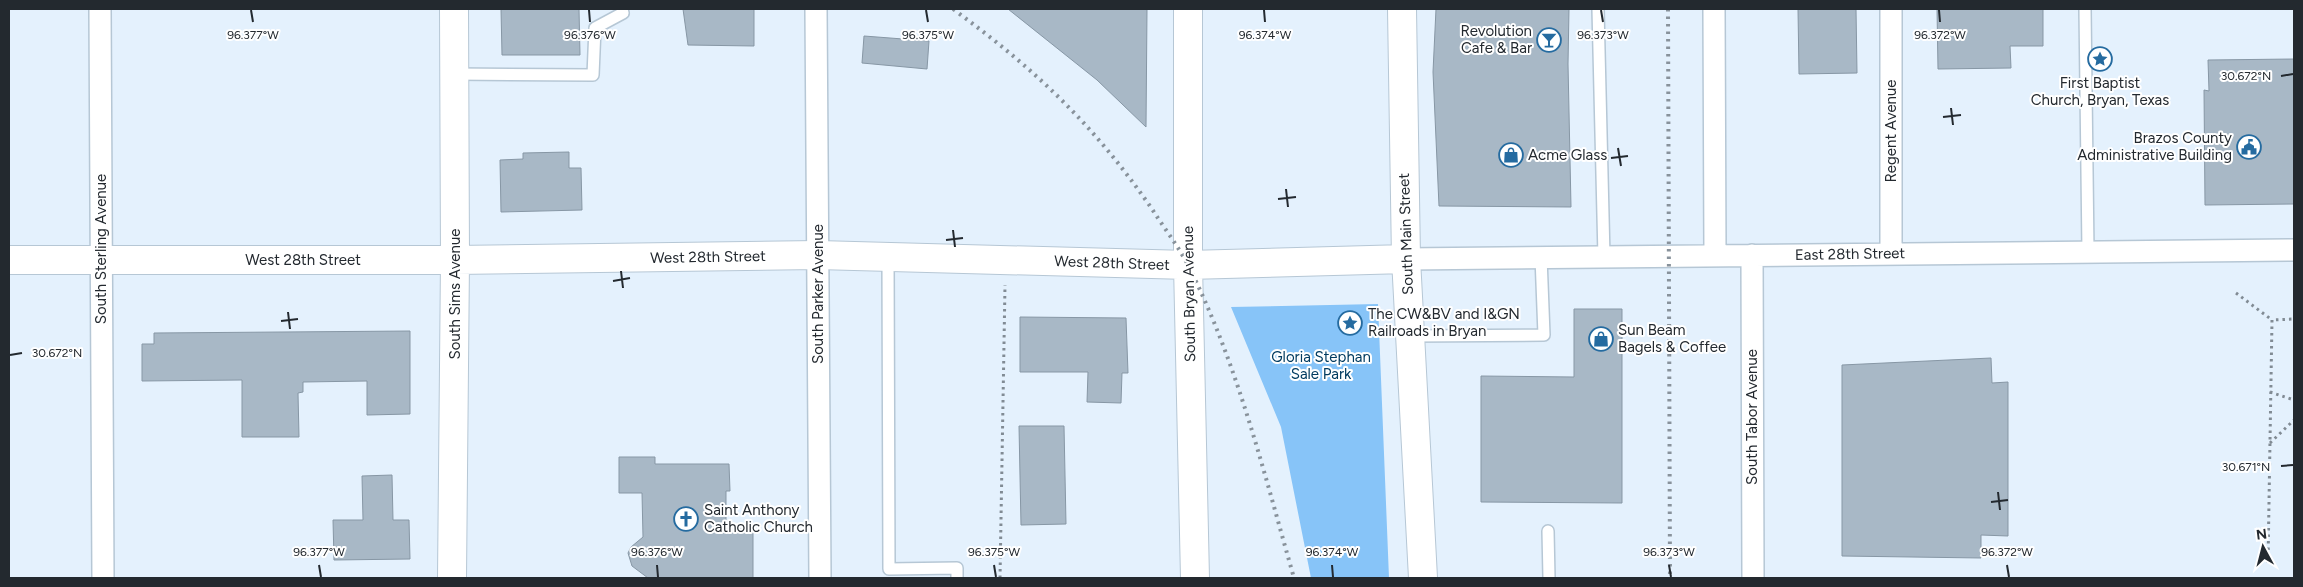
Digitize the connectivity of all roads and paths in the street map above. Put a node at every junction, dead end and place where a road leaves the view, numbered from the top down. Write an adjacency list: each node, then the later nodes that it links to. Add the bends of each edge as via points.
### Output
1 (100, 9): 21 (street, South Sterling Avenue)
2 (454, 9): 11 (street, South Sims Avenue)
3 (622, 9): 11 (lane, via 622,13 595,28 593,75)
4 (816, 9): 15 (street, South Parker Avenue)
5 (1188, 9): 26 (street, South Bryan Avenue)
6 (1402, 9): 22 (street, South Main Street)
7 (1598, 9): 20 (lane)
8 (1714, 9): 16 (street)
9 (1891, 9): 14 (street, Regent Avenue)
10 (2085, 9): 13 (lane)
11 (454, 74): 24 (street, South Sims Avenue)
12 (2294, 250): 13 (street, East 28th Street)
13 (2088, 252): 14 (street, East 28th Street)
14 (1891, 254): 17 (street, East 28th Street)
15 (818, 255): 18 (street, West 28th Street); 24 (street, West 28th Street); 39 (street, South Parker Avenue)
16 (1715, 255): 17 (street, East 28th Street); 20 (street, East 28th Street)
17 (1752, 255): 45 (street, South Tabor Avenue)
18 (888, 257): 25 (street, West 28th Street); 40 (lane, via 889,569 957,568)
19 (1541, 257): 20 (street, East 28th Street); 22 (street, East 28th Street); 30 (lane, via 1544,335)
20 (1604, 257)
21 (101, 259): 23 (street, West 28th Street); 24 (street, West 28th Street); 37 (street, South Sterling Avenue)
22 (1406, 259): 26 (street, West 28th Street); 30 (street, South Main Street)
23 (9, 260)
24 (455, 260): 38 (street, South Sims Avenue)
25 (1010, 260): 26 (street, West 28th Street); 41 (path, via 1005,285)
26 (1188, 265): 42 (street, South Bryan Avenue)
27 (2236, 293): 29 (path)
28 (2294, 319): 29 (path)
29 (2272, 320): 31 (path)
30 (1410, 336): 43 (street, South Main Street)
31 (2270, 392): 32 (path); 34 (path)
32 (2294, 400)
33 (2294, 420): 34 (path)
34 (2270, 444): 36 (path)
35 (1548, 530): 44 (lane)
36 (2268, 563)
37 (103, 578)
38 (452, 578)
39 (820, 578)
40 (957, 578)
41 (1000, 578)
42 (1195, 578)
43 (1422, 578)
44 (1549, 578)
45 (1753, 578)

